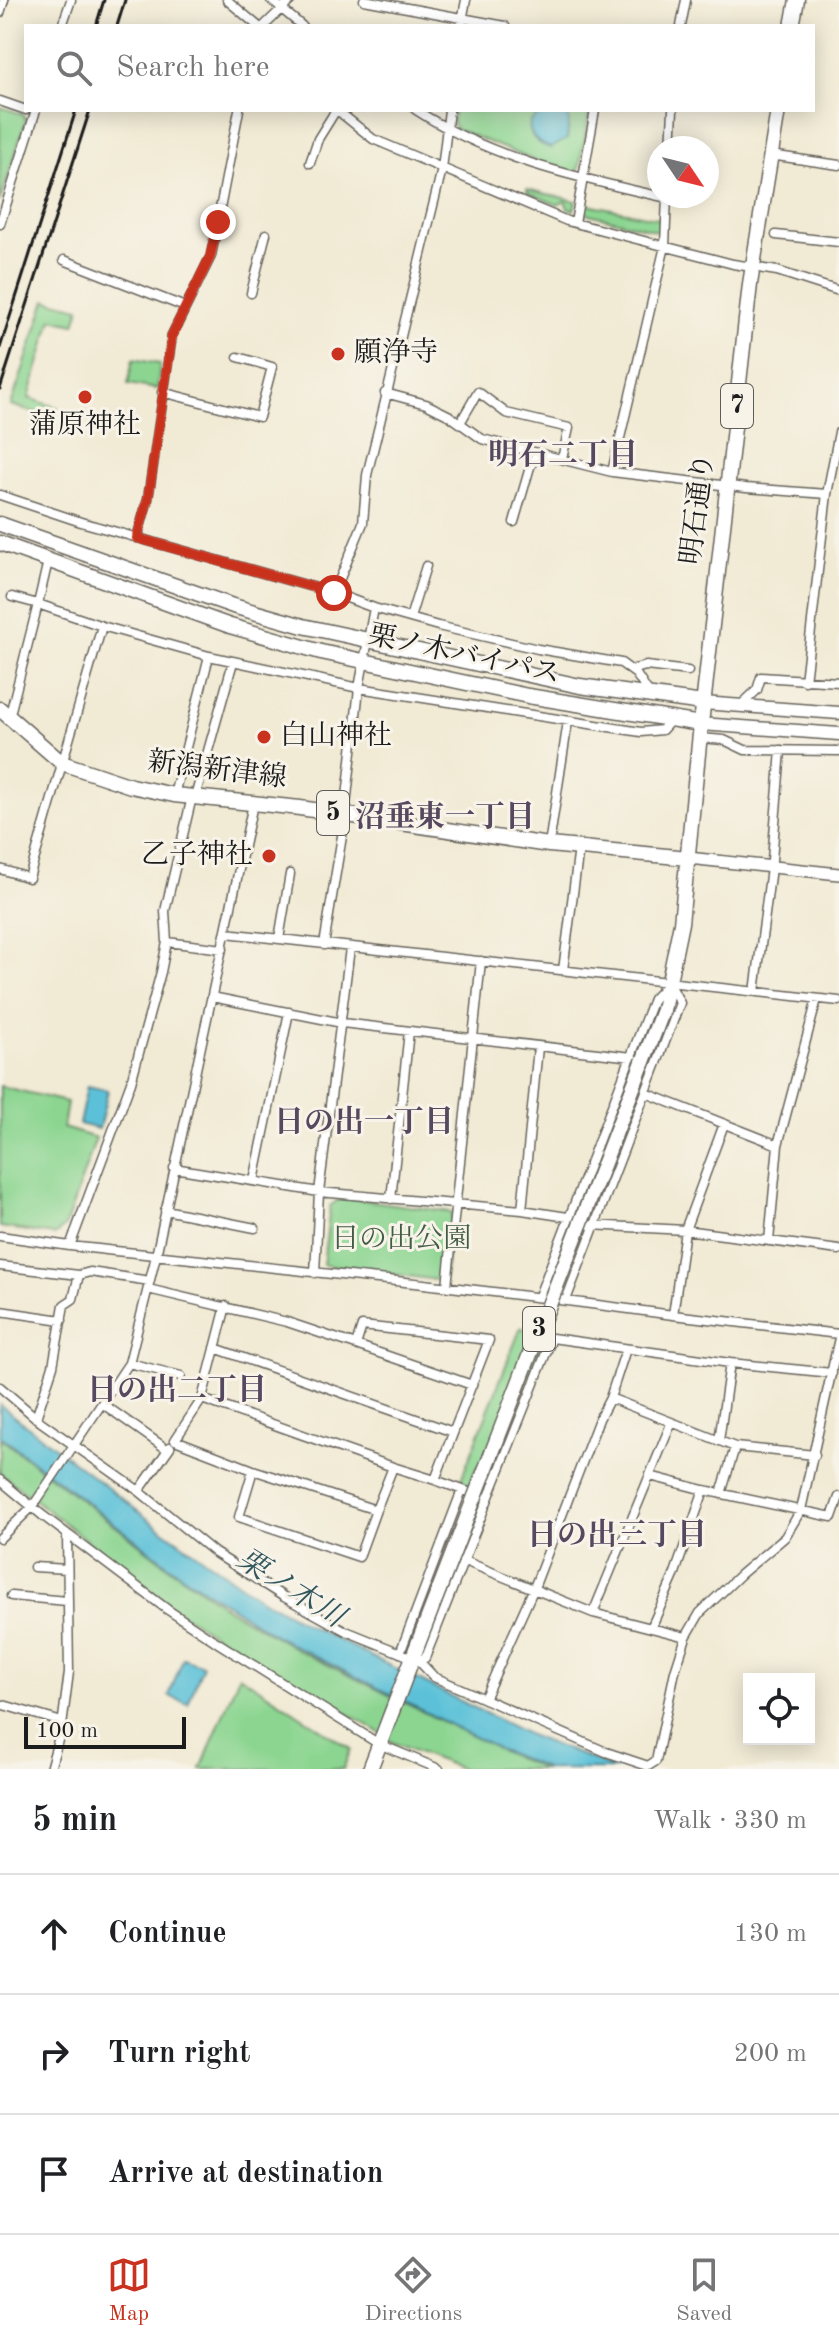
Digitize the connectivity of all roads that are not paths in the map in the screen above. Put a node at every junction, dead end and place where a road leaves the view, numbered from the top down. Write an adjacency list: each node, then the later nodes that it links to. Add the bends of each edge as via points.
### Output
1 (4, 0): 11 (street)
2 (71, 0): 13 (street)
3 (227, 0): 14 (street)
4 (271, 0): 10 (street)
5 (291, 0): 10 (street)
6 (364, 0): 12 (street)
7 (466, 0): 12 (street)
8 (686, 0): 17 (street)
9 (797, 0): 18 (main road)
10 (280, 8): 15 (street); 16 (street)
11 (0, 13)
12 (462, 23)
13 (63, 24)
14 (258, 24)
15 (263, 24)
16 (300, 24)
17 (681, 24)
18 (792, 24)
19 (0, 101): 20 (street)
20 (24, 108)
21 (30, 112): 40 (street)
22 (239, 112): 49 (street, via 211,256)
23 (335, 112): 33 (street)
24 (339, 112): 35 (street, via 373,139)
25 (419, 112): 30 (street)
26 (449, 112): 30 (street)
27 (595, 112): 36 (street)
28 (673, 112): 31 (street)
29 (778, 112): 32 (main road, 明石通り / 7)
30 (446, 129): 35 (street); 36 (street, via 538,168)
31 (672, 136)
32 (770, 155): 34 (street); 46 (main road, 明石通り / 7)
33 (310, 163)
34 (839, 165)
35 (442, 169): 39 (street); 52 (street)
36 (583, 179): 37 (street); 39 (street)
37 (647, 193)
38 (667, 208): 44 (street)
39 (575, 223): 44 (street)
40 (0, 224)
41 (266, 234): 48 (street)
42 (776, 235): 43 (street)
43 (839, 242)
44 (665, 246): 46 (street); 57 (street)
45 (64, 260): 49 (street)
46 (752, 267): 47 (street); 58 (main road, 明石通り / 7)
47 (839, 291)
48 (251, 293)
49 (185, 307): 51 (street, via 172,335)
50 (238, 357): 51 (street, via 272,367 259,417)
51 (162, 392): 63 (street, via 148,499)
52 (385, 393): 53 (street, via 426,404); 67 (street, via 367,475 363,523)
53 (460, 423): 55 (street, via 482,439); 56 (street, via 478,392 506,413 569,428)
54 (839, 432): 59 (street)
55 (537, 453): 56 (street); 61 (street)
56 (562, 459): 57 (street)
57 (612, 472): 58 (street)
58 (728, 486): 59 (street); 83 (main road, 明石通り / 7)
59 (827, 494): 79 (street)
60 (0, 495): 63 (street)
61 (514, 522)
62 (0, 524): 73 (main road, 栗ノ木バイパス, via 233,606)
63 (137, 538): 67 (street)
64 (0, 543): 65 (main road, 栗ノ木バイパス)
65 (48, 561): 69 (street); 76 (main road, 栗ノ木バイパス, via 230,626)
66 (426, 566): 71 (street)
67 (334, 593): 70 (street)
68 (12, 597): 69 (street)
69 (38, 604): 72 (street); 86 (street)
70 (374, 608): 71 (street); 73 (street)
71 (410, 618): 77 (street, via 621,663)
72 (102, 626): 74 (street); 93 (street)
73 (367, 641): 76 (street); 82 (main road, 栗ノ木バイパス)
74 (209, 656): 75 (street); 95 (street)
75 (233, 662): 81 (street); 94 (street)
76 (364, 662): 81 (street); 87 (main road, 栗ノ木バイパス)
77 (631, 670): 78 (street, via 646,666); 82 (street)
78 (688, 671)
79 (805, 681): 80 (street); 84 (street, via 761,677 757,690)
80 (839, 682)
81 (359, 688): 88 (street); 97 (street)
82 (650, 695): 83 (main road, 栗ノ木バイパス)
83 (703, 703): 84 (main road, 栗ノ木バイパス); 89 (main road, 明石通り / 7)
84 (739, 707): 85 (main road, 栗ノ木バイパス)
85 (839, 713)
86 (4, 714): 93 (main road, 新潟新津線 / 5)
87 (671, 720): 88 (street, via 662,730 641,732); 89 (main road, 栗ノ木バイパス)
88 (568, 721): 98 (street)
89 (700, 731): 90 (main road, 栗ノ木バイパス); 91 (street, via 745,750); 100 (main road, 3)
90 (839, 734)
91 (781, 750): 92 (street); 101 (street)
92 (839, 751)
93 (62, 763): 95 (main road, 新潟新津線 / 5); 102 (street, via 29,878)
94 (195, 793): 95 (main road, 新潟新津線 / 5); 96 (main road, 新潟新津線 / 5); 107 (street, via 165,911)
95 (174, 795)
96 (253, 804): 97 (main road, 新潟新津線 / 5); 105 (street)
97 (345, 814): 98 (main road, 新潟新津線 / 5); 108 (street)
98 (549, 845): 99 (main road, 新潟新津線 / 5)
99 (579, 848): 100 (main road, 新潟新津線 / 5); 112 (street)
100 (688, 858): 101 (street); 113 (main road, 3)
101 (770, 866): 104 (street); 114 (street)
102 (0, 869)
103 (290, 874): 106 (street)
104 (839, 874)
105 (226, 933): 106 (street); 110 (street)
106 (279, 939): 108 (street)
107 (167, 942): 110 (street); 140 (street, via 131,1082)
108 (324, 945): 109 (street)
109 (350, 948): 111 (street); 119 (street)
110 (223, 949): 115 (street)
111 (481, 961): 112 (street); 121 (street)
112 (563, 970): 113 (street)
113 (669, 982): 114 (street); 123 (street, via 653,999); 124 (street, via 680,1003); 201 (main road, 3, bridge, via 663,1010)
114 (755, 992): 116 (street)
115 (212, 997): 118 (street); 127 (street)
116 (817, 999): 117 (street); 126 (street)
117 (839, 1001)
118 (289, 1012): 119 (street); 128 (street)
119 (342, 1023): 120 (street); 129 (street)
120 (409, 1031): 121 (street); 130 (street)
121 (472, 1038): 122 (street); 131 (street)
122 (538, 1047): 123 (street); 133 (street)
123 (632, 1057): 134 (street)
124 (646, 1093): 125 (street); 135 (street)
125 (724, 1124): 126 (street); 137 (street)
126 (778, 1145): 139 (street)
127 (174, 1168): 128 (street); 132 (street)
128 (254, 1181): 129 (street)
129 (319, 1192): 130 (street); 144 (street)
130 (391, 1199): 131 (street)
131 (455, 1204): 133 (street); 147 (street)
132 (165, 1210): 136 (street); 142 (street)
133 (522, 1210): 134 (street)
134 (570, 1216): 135 (street); 148 (street)
135 (594, 1226): 137 (street); 149 (street)
136 (255, 1228)
137 (685, 1230): 139 (street); 152 (street)
138 (0, 1236): 140 (street)
139 (769, 1241): 141 (street)
140 (70, 1246): 142 (street)
141 (839, 1250)
142 (156, 1256): 144 (street); 146 (street)
143 (0, 1266): 145 (street)
144 (315, 1273): 147 (street)
145 (79, 1275): 146 (street, via 90,1272); 153 (street)
146 (149, 1285): 150 (street); 158 (street)
147 (447, 1286): 148 (street)
148 (539, 1296): 149 (street)
149 (566, 1300): 152 (street)
150 (226, 1306): 155 (street); 156 (street)
151 (0, 1311): 153 (street)
152 (673, 1315): 154 (street)
153 (62, 1320): 167 (street)
154 (839, 1336): 160 (street)
155 (356, 1345): 162 (street); 162 (street, via 362,1326 489,1340)
156 (215, 1348): 165 (street); 169 (street)
157 (626, 1349): 159 (street); 164 (street); 186 (street, via 552,1338)
158 (129, 1363): 161 (street); 166 (street)
159 (730, 1363): 160 (street); 171 (street)
160 (832, 1373): 175 (street)
161 (181, 1376)
162 (472, 1385): 169 (street)
163 (0, 1387): 167 (street)
164 (610, 1398): 168 (street); 195 (street)
165 (202, 1399): 170 (street); 176 (street)
166 (103, 1404): 172 (street); 174 (street)
167 (36, 1418): 172 (street)
168 (671, 1424): 171 (street); 178 (street)
169 (453, 1432): 180 (street)
170 (175, 1440): 174 (street); 177 (street)
171 (719, 1441): 173 (street)
172 (74, 1444): 183 (street); 187 (street)
173 (735, 1447): 175 (street); 184 (street)
174 (168, 1450): 183 (street)
175 (815, 1455): 189 (street)
176 (393, 1467): 180 (street); 188 (street)
177 (253, 1470): 188 (street); 188 (street, via 239,1517 359,1557)
178 (650, 1476): 182 (street); 198 (street)
179 (0, 1480): 187 (street)
180 (435, 1480): 181 (street)
181 (462, 1490): 186 (street); 201 (street)
182 (704, 1490): 184 (street); 199 (street)
183 (139, 1491): 201 (street, via 215,1553 284,1597 346,1631)
184 (721, 1494): 189 (street)
185 (839, 1497): 189 (street, via 832,1517)
186 (488, 1499): 192 (street)
187 (33, 1506): 190 (street); 191 (street)
188 (376, 1510)
189 (801, 1510): 200 (street, via 785,1537 700,1613)
190 (67, 1534): 194 (street); 205 (street, via 168,1610)
191 (0, 1538)
192 (462, 1560): 195 (street); 201 (street, via 425,1658)
193 (34, 1567): 194 (street)
194 (67, 1569): 197 (street)
195 (534, 1588): 198 (street); 202 (street)
196 (11, 1596): 197 (street)
197 (67, 1601): 204 (street, via 69,1672)
198 (593, 1613): 199 (street)
199 (651, 1628): 200 (street)
200 (686, 1637): 202 (street, via 656,1761 648,1766)
201 (411, 1657): 202 (street, via 434,1677); 205 (main road, 3)
202 (484, 1699)
203 (0, 1704): 204 (street)
204 (62, 1722): 206 (street)
205 (381, 1739): 207 (main road, 3); 208 (street)
206 (50, 1769)
207 (370, 1769)
208 (439, 1769)

